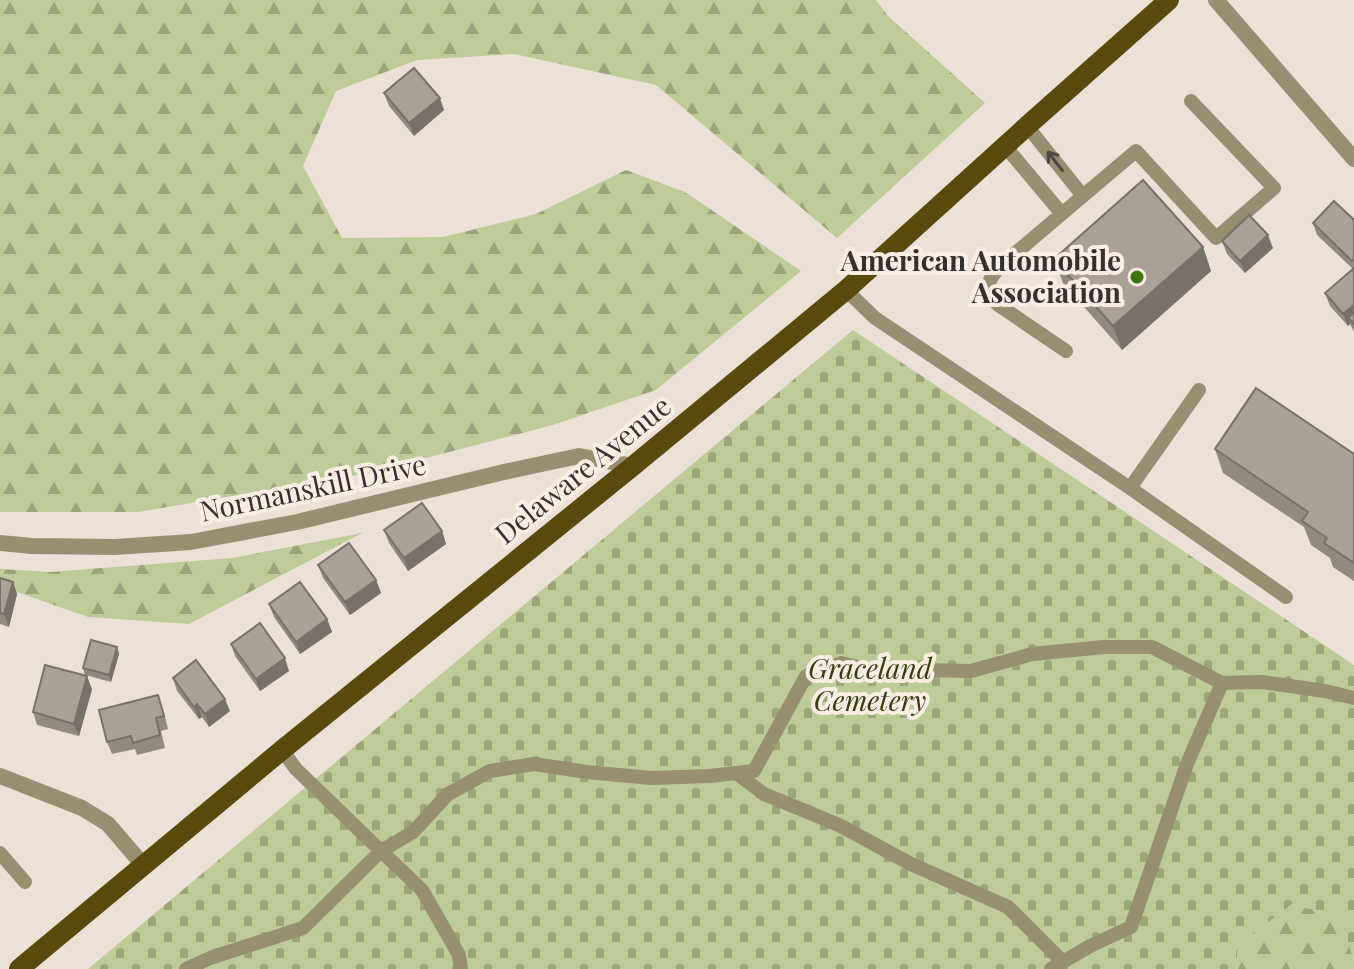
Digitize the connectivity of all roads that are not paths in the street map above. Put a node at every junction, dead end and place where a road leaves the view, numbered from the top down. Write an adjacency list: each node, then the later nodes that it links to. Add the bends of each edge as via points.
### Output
1 (1169, 0): 4 (main road, Delaware Avenue)
2 (1216, 0): 6 (street)
3 (1191, 101): 7 (lane, via 1274,188 1216,238 1136,151)
4 (1027, 126): 5 (main road, Delaware Avenue); 7 (lane, one-way to 4)
5 (1005, 146): 8 (lane); 9 (main road, Delaware Avenue)
6 (1354, 159)
7 (1083, 196): 8 (lane)
8 (1062, 214): 10 (lane, via 999,267 989,294)
9 (846, 290): 12 (main road, Delaware Avenue); 13 (lane, via 875,318)
10 (1066, 351)
11 (1199, 390): 13 (lane)
12 (633, 466): 14 (street, Normanskill Drive, via 579,456 191,542 115,547); 18 (main road, Delaware Avenue)
13 (1130, 488): 15 (lane)
14 (0, 543)
15 (1286, 597)
16 (1222, 683): 17 (lane, via 1262,682); 19 (lane, via 1152,647 1032,654 971,671 867,669 841,663 806,676 754,771); 25 (lane, via 1187,764 1131,927)
17 (1354, 698)
18 (282, 750): 21 (lane); 23 (main road, Delaware Avenue)
19 (736, 773): 21 (lane, via 651,778 534,764 490,771 448,794 413,832); 25 (lane, via 764,794 1008,907)
20 (0, 776): 23 (street, via 62,799 108,824)
21 (381, 851): 27 (lane, via 303,928); 28 (lane, via 422,890 459,955)
22 (0, 853): 24 (lane)
23 (143, 865): 26 (main road, Delaware Avenue)
24 (25, 882)
25 (1057, 966)
26 (19, 969)
27 (186, 969)
28 (461, 969)

